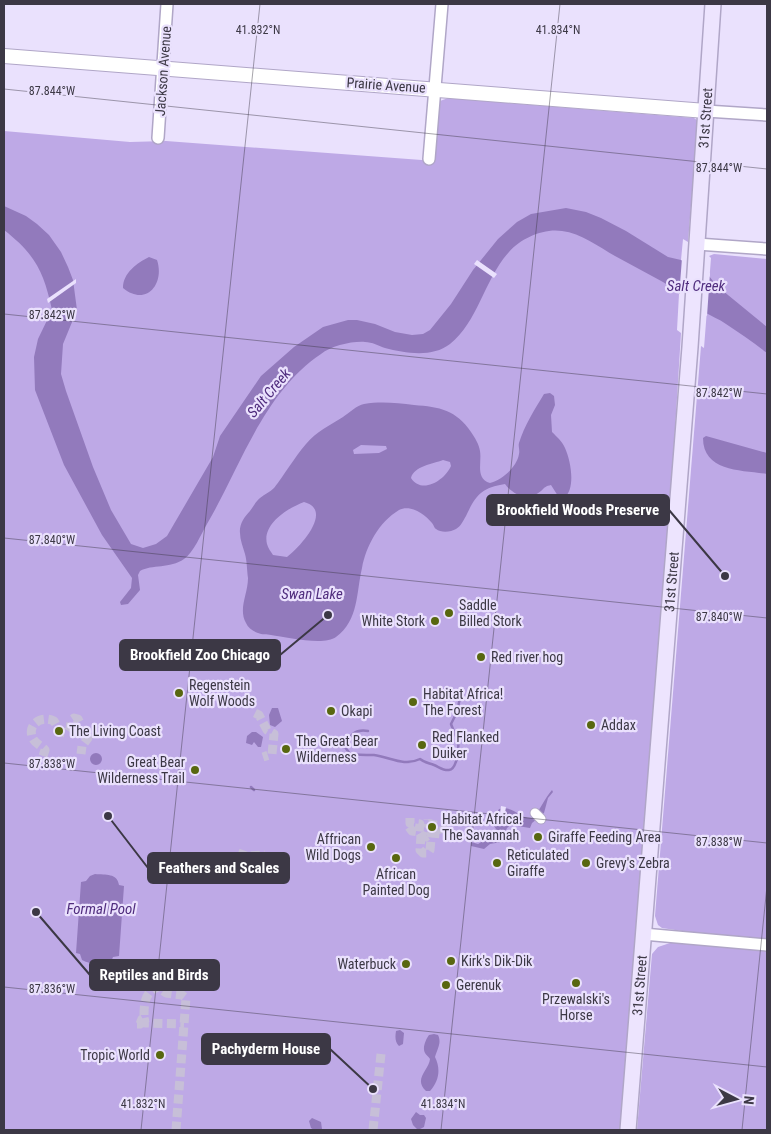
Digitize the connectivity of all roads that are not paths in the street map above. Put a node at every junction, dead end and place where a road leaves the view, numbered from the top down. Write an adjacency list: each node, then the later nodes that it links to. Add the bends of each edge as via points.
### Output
1 (167, 4): 5 (street, Jackson Avenue)
2 (442, 4): 6 (street)
3 (713, 4): 7 (main road, 31st Street)
4 (4, 56): 5 (street, Prairie Avenue)
5 (163, 69): 6 (street, Prairie Avenue); 9 (street, Jackson Avenue)
6 (435, 89): 7 (street, Prairie Avenue); 10 (street)
7 (706, 110): 8 (street, Prairie Avenue); 11 (main road, 31st Street)
8 (767, 115)
9 (158, 138)
10 (429, 159)
11 (697, 244): 12 (street); 13 (main road, 31st Street)
12 (767, 250)
13 (643, 934): 14 (street); 15 (main road, 31st Street)
14 (767, 945)
15 (628, 1130)

